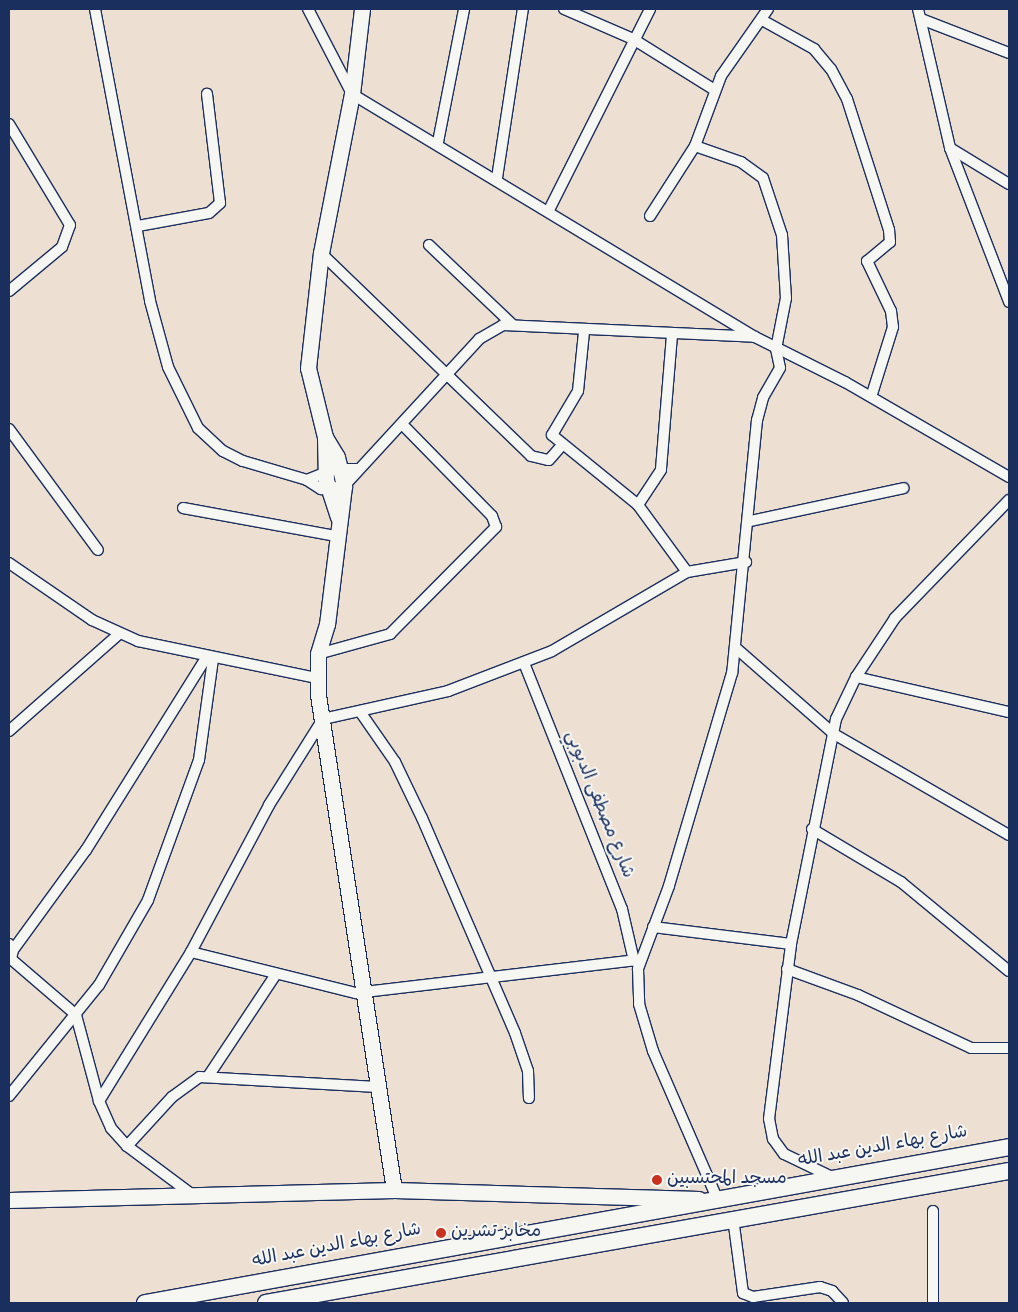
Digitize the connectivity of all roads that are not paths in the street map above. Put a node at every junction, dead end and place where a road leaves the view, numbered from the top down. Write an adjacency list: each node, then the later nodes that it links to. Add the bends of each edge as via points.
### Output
1 (95, 9): 24 (street)
2 (308, 9): 15 (street)
3 (362, 9): 15 (street)
4 (464, 9): 17 (street)
5 (523, 9): 20 (street)
6 (564, 9): 11 (street)
7 (650, 9): 11 (street)
8 (768, 9): 10 (street)
9 (919, 14): 12 (street); 19 (street)
10 (762, 20): 13 (street); 35 (street, via 814,49 831,69 847,99 889,230 890,242 867,261 891,311 893,327)
11 (633, 39): 13 (street); 22 (street)
12 (1009, 53)
13 (714, 90): 18 (street)
14 (207, 94): 24 (street, via 220,203 209,212)
15 (352, 94): 17 (street); 26 (street)
16 (9, 124): 27 (street, via 70,224 62,247)
17 (438, 142): 20 (street)
18 (695, 146): 23 (street); 33 (street, via 749,166 767,186 782,235 785,280)
19 (950, 148): 21 (street); 28 (street)
20 (497, 178): 22 (street)
21 (1009, 184)
22 (549, 210): 32 (street)
23 (650, 216)
24 (138, 226): 44 (street, via 168,367 198,428 218,447 243,461)
25 (430, 245): 29 (street)
26 (321, 253): 34 (street); 38 (street, via 308,368)
27 (9, 290)
28 (1009, 302)
29 (512, 325): 30 (street); 34 (street, via 486,332)
30 (584, 332): 31 (street); 39 (street, via 575,399 552,430)
31 (672, 335): 32 (street); 49 (street, via 661,470)
32 (755, 337): 33 (street)
33 (776, 349): 35 (street); 53 (street, via 780,368 763,398 757,420)
34 (444, 376): 36 (street); 39 (street, via 531,456 549,460)
35 (871, 397): 43 (street)
36 (403, 425): 41 (street); 61 (street, via 492,516 496,527 390,634)
37 (9, 430): 55 (street)
38 (325, 437): 40 (street); 42 (street)
39 (561, 446): 49 (street)
40 (341, 468): 41 (street); 42 (street); 45 (street)
41 (357, 469): 45 (street)
42 (325, 471): 44 (street); 47 (street)
43 (1009, 477)
44 (307, 480): 47 (street)
45 (344, 486): 47 (street); 52 (street)
46 (904, 488): 53 (street)
47 (329, 491): 52 (street)
48 (1009, 500): 51 (street)
49 (638, 505): 58 (street)
50 (183, 508): 54 (street)
51 (1006, 511): 64 (street, via 905,606)
52 (338, 517): 54 (street)
53 (750, 521): 56 (street)
54 (336, 536): 61 (street, via 327,624)
55 (98, 550)
56 (746, 562): 58 (street); 60 (street)
57 (9, 563): 59 (street)
58 (687, 572): 63 (street, via 610,620)
59 (119, 634): 62 (street); 69 (street)
60 (736, 648): 70 (street); 73 (street, via 717,730)
61 (318, 654): 65 (street)
62 (209, 658): 65 (street); 75 (street, via 96,836); 83 (street, via 199,760 152,891 109,970)
63 (524, 663): 67 (street, via 448,691); 77 (street, شارع مصطفى الدبوبي, via 622,909)
64 (856, 677): 66 (street); 70 (street, via 836,718)
65 (318, 678): 68 (street)
66 (1009, 712)
67 (361, 713): 68 (street); 81 (street, via 408,787)
68 (322, 719): 76 (street, via 269,805); 82 (street)
69 (9, 732)
70 (834, 734): 71 (street); 72 (street)
71 (812, 829): 74 (street); 79 (street, via 901,882)
72 (1009, 835)
73 (653, 927): 74 (street); 77 (street)
74 (791, 944): 78 (street)
75 (11, 947): 83 (street, via 11,959)
76 (191, 952): 80 (street); 89 (street)
77 (637, 960): 81 (street); 97 (street, via 639,1004 650,1042)
78 (787, 969): 84 (street, via 858,995 971,1048); 93 (street, via 770,1129 784,1154)
79 (1009, 971)
80 (276, 974): 82 (street, via 332,991); 85 (street)
81 (489, 977): 82 (street); 88 (street, via 523,1054)
82 (364, 992): 86 (street)
83 (76, 1015): 87 (street); 89 (street)
84 (1009, 1048)
85 (209, 1075): 86 (street); 90 (street, via 182,1086)
86 (377, 1087): 94 (street)
87 (9, 1096)
88 (529, 1098)
89 (99, 1101): 90 (street, via 111,1128)
90 (127, 1146): 96 (street)
91 (1009, 1147): 93 (main road, شارع بهاء الدين عبد الله)
92 (1009, 1171): 99 (main road)
93 (832, 1177): 97 (main road, شارع بهاء الدين عبد الله)
94 (394, 1190): 96 (street); 97 (street)
95 (12, 1196): 96 (street, via 96,1200)
96 (195, 1196)
97 (713, 1199): 100 (main road, شارع بهاء الدين عبد الله)
98 (933, 1211): 103 (street)
99 (732, 1218): 101 (main road); 102 (street, via 743,1293 753,1297 820,1287 832,1291)
100 (145, 1303)
101 (266, 1303)
102 (843, 1303)
103 (932, 1303)

